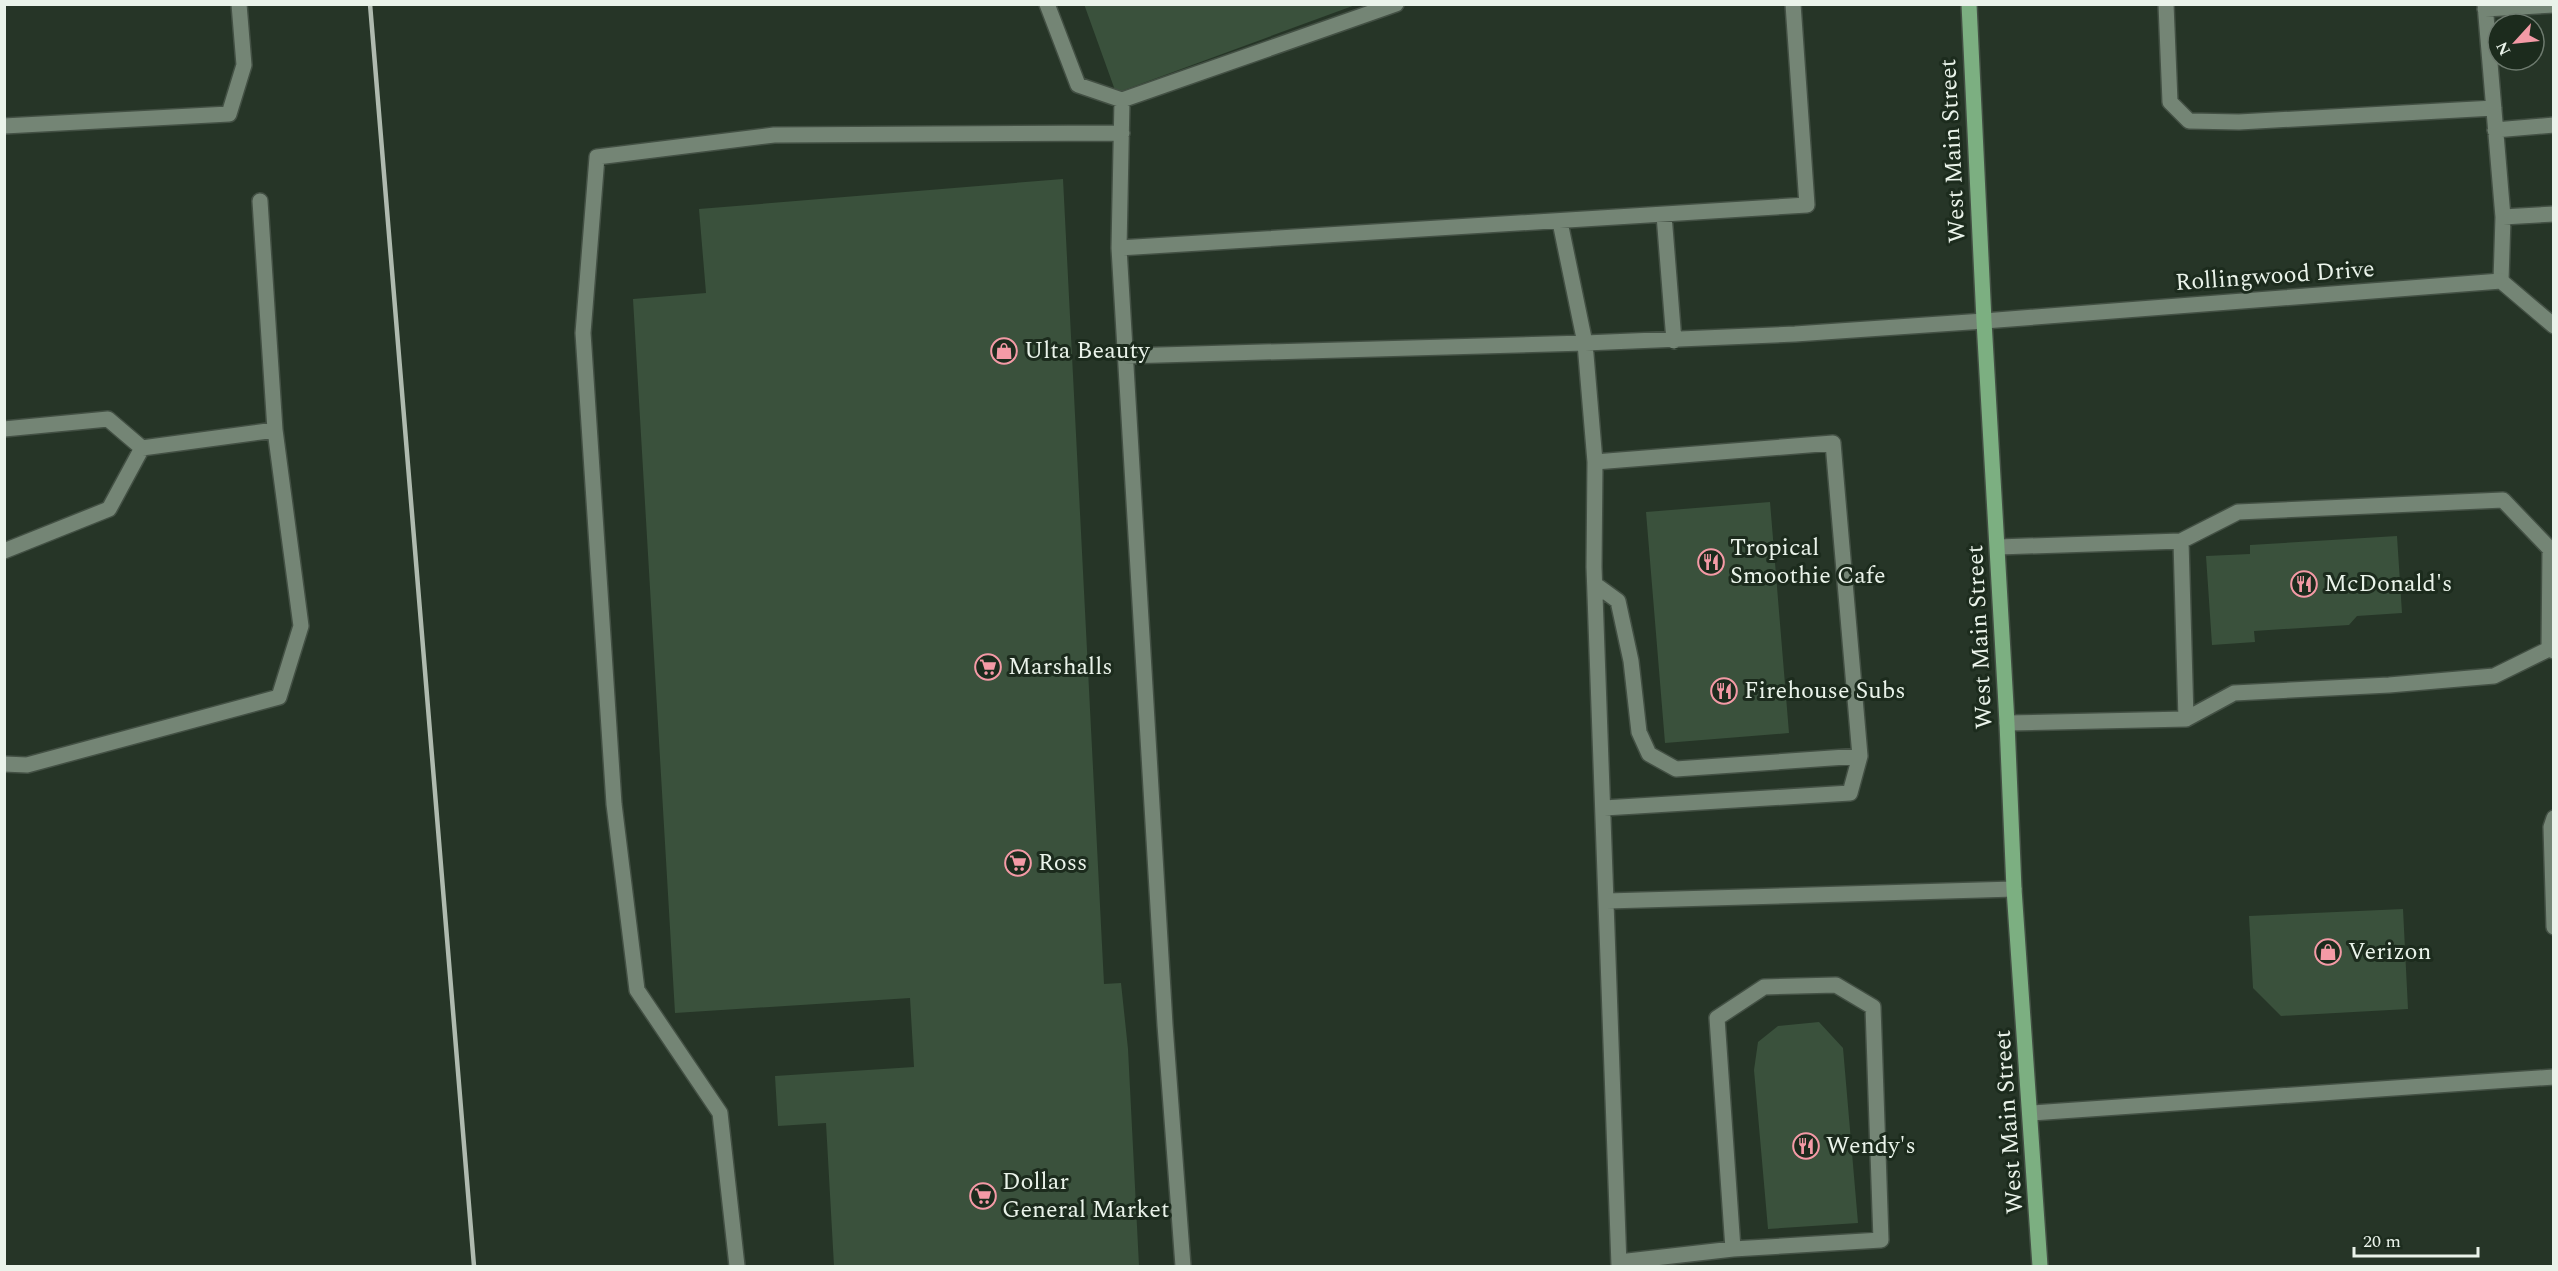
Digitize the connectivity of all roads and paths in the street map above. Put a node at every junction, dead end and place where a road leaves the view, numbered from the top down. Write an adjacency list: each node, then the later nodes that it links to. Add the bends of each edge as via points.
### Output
1 (240, 4): 12 (street, via 244,66 229,114)
2 (1047, 4): 9 (street, via 1078,85)
3 (1396, 4): 9 (street)
4 (1793, 4): 17 (street, via 1808,205)
5 (1969, 4): 22 (main road, West Main Street)
6 (2166, 4): 10 (street, via 2170,102 2189,121 2239,122)
7 (2553, 5): 8 (street)
8 (2485, 7): 10 (street)
9 (1122, 100): 14 (street)
10 (2494, 108): 13 (street)
11 (2553, 125): 13 (street)
12 (4, 126)
13 (2495, 130): 18 (street)
14 (1122, 133): 20 (street); 50 (street, via 774,135 597,157 583,333 616,827 637,990 720,1113)
15 (260, 201): 28 (street)
16 (2553, 214): 18 (street)
17 (1664, 215): 19 (street); 24 (street)
18 (2503, 217): 21 (street)
19 (1560, 222): 20 (street); 25 (street)
20 (1119, 248): 26 (street)
21 (2501, 281): 22 (street, Rollingwood Drive); 23 (street)
22 (1984, 321): 24 (street, Rollingwood Drive); 32 (main road, West Main Street)
23 (2553, 326)
24 (1674, 341): 25 (street, Rollingwood Drive)
25 (1585, 343): 26 (street, Rollingwood Drive); 30 (street)
26 (1125, 356): 51 (street)
27 (4, 429): 29 (street, via 108,418)
28 (275, 430): 29 (street); 39 (street, via 301,626 279,697 27,765)
29 (142, 448): 33 (street, via 109,509)
30 (1595, 462): 34 (street); 38 (street, via 1833,443)
31 (2181, 541): 32 (street); 35 (street, via 2238,512 2503,500 2550,549); 36 (street)
32 (1998, 547): 37 (main road, West Main Street)
33 (4, 551)
34 (1596, 585): 38 (street, via 1618,601 1631,660 1639,732 1649,754 1676,770); 40 (street)
35 (2551, 650): 36 (street, via 2494,676 2234,693)
36 (2186, 719): 37 (street)
37 (2007, 723): 43 (main road, West Main Street)
38 (1860, 756): 40 (street, via 1850,794)
39 (4, 764)
40 (1605, 808): 44 (street)
41 (2553, 818): 42 (street)
42 (2553, 877): 45 (street)
43 (2014, 889): 44 (street); 47 (main road, West Main Street)
44 (1607, 901): 49 (street)
45 (2553, 927)
46 (2553, 1077): 47 (street)
47 (2031, 1113): 52 (main road, West Main Street)
48 (1733, 1249): 48 (street, via 1881,1240 1873,1007 1836,985 1764,987 1717,1018); 49 (street)
49 (1619, 1264)
50 (737, 1266)
51 (1183, 1266)
52 (2040, 1266)

